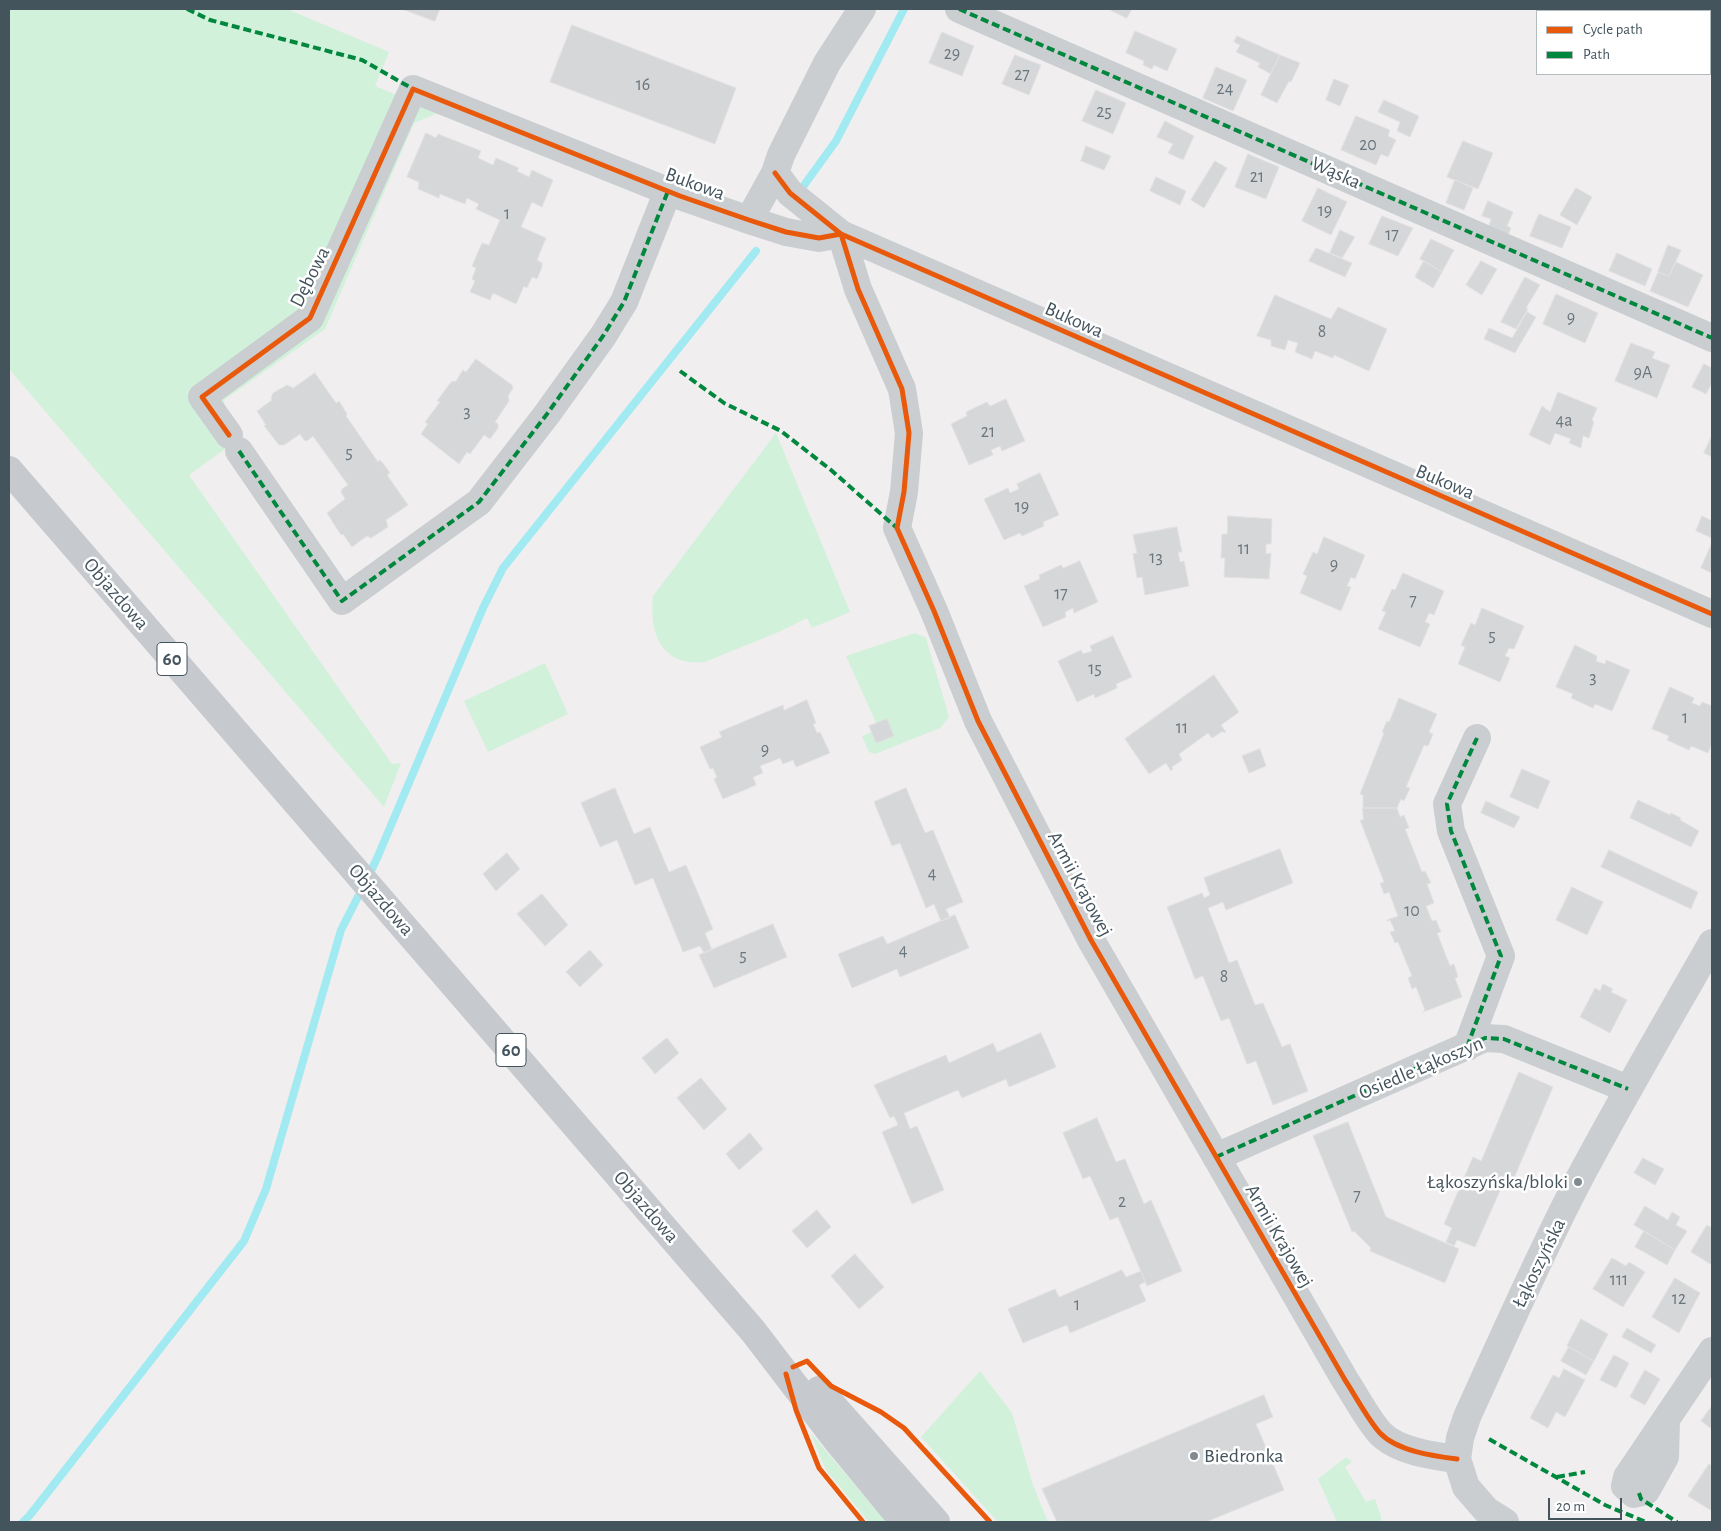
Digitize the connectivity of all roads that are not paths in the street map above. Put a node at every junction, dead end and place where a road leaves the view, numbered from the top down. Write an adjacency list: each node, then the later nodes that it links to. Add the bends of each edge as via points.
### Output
1 (862, 9): 4 (street, via 827,63)
2 (959, 9): 8 (street, Wąska)
3 (413, 89): 5 (street, Bukowa); 5 (street, Dębowa, via 310,318 202,397 342,601 480,502 547,414 624,302)
4 (775, 173): 6 (street); 7 (street, via 790,193)
5 (668, 191): 6 (street, Bukowa)
6 (749, 220): 7 (street, Bukowa, via 818,238)
7 (842, 234): 10 (street, Bukowa); 15 (street, Armii Krajowej, via 858,289 902,389 909,433 897,528 978,721 1091,940)
8 (1712, 338)
9 (9, 470): 16 (main road, Objazdowa / 60)
10 (1712, 614)
11 (1477, 738): 13 (street, via 1447,804 1451,831 1501,956)
12 (1712, 943): 14 (street, Łąkoszyńska)
13 (1467, 1047): 14 (street, Osiedle Łąkoszyn, via 1485,1038 1504,1039); 15 (street, Osiedle Łąkoszyn)
14 (1628, 1089): 19 (street, Łąkoszyńska, via 1530,1279 1467,1417)
15 (1216, 1157): 19 (street, Armii Krajowej, via 1345,1380 1380,1433 1402,1447)
16 (753, 1331): 20 (main road, Objazdowa / 60); 21 (main road, Objazdowa / 60, via 822,1393)
17 (1712, 1351): 18 (street)
18 (1666, 1420)
19 (1456, 1459): 22 (street, via 1466,1487 1486,1510)
20 (904, 1522)
21 (936, 1522)
22 (1505, 1522)

